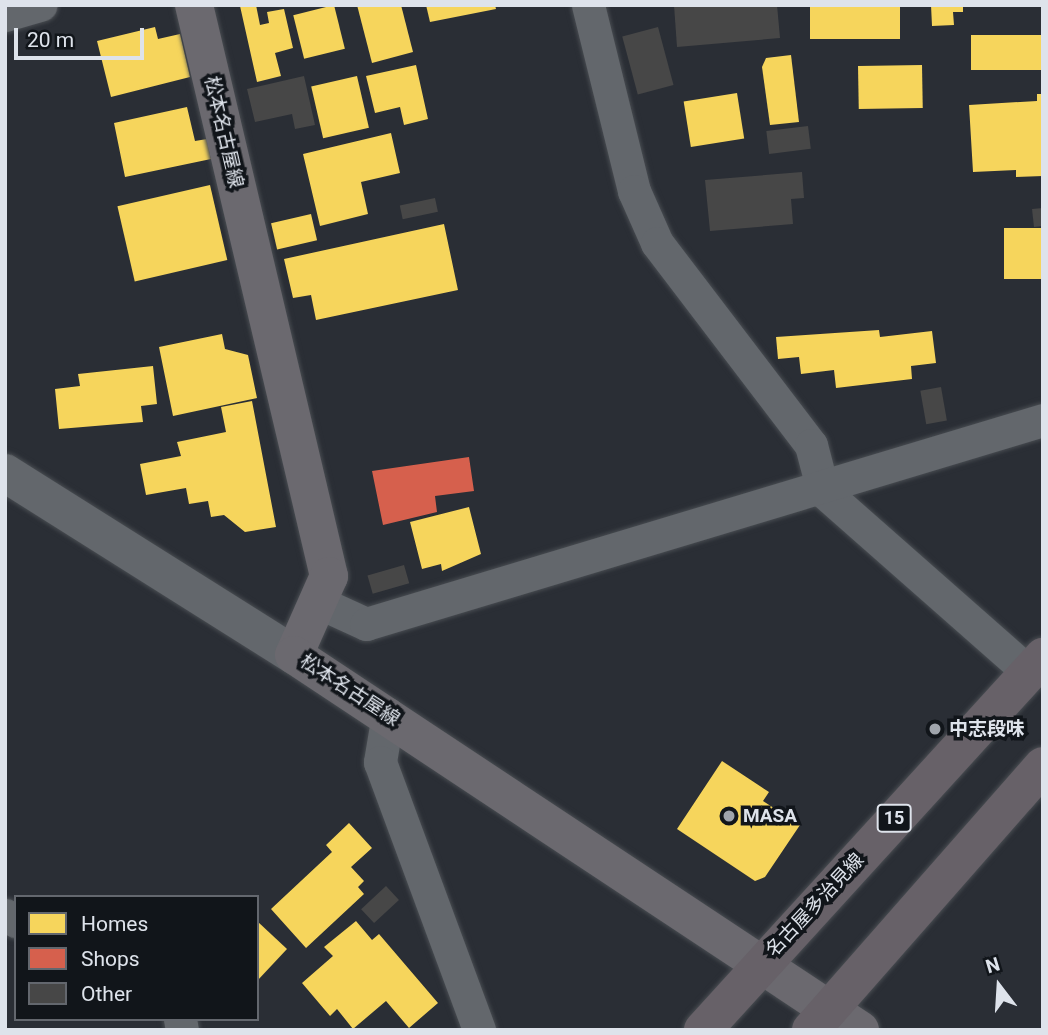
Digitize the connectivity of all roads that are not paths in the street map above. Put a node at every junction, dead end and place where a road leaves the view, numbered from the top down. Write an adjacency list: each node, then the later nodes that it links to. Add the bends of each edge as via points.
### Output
1 (41, 5): 4 (street)
2 (194, 5): 8 (main road, 松本名古屋線, via 329,576)
3 (588, 5): 7 (street, via 635,191 657,243 811,444)
4 (5, 15)
5 (1043, 420): 7 (street)
6 (5, 473): 9 (street)
7 (823, 491): 8 (street, via 366,624); 10 (street)
8 (318, 602): 9 (main road, 松本名古屋線)
9 (294, 655): 11 (main road, 松本名古屋線)
10 (1036, 665): 13 (main road, 名古屋多治見線 / 15)
11 (388, 714): 13 (main road, 松本名古屋線); 15 (street, via 380,762)
12 (1043, 766): 14 (main road)
13 (761, 964): 14 (main road, 松本名古屋線); 16 (main road, 名古屋多治見線 / 15)
14 (820, 1019): 17 (main road, 松本名古屋線)
15 (479, 1030)
16 (703, 1030)
17 (860, 1030)

